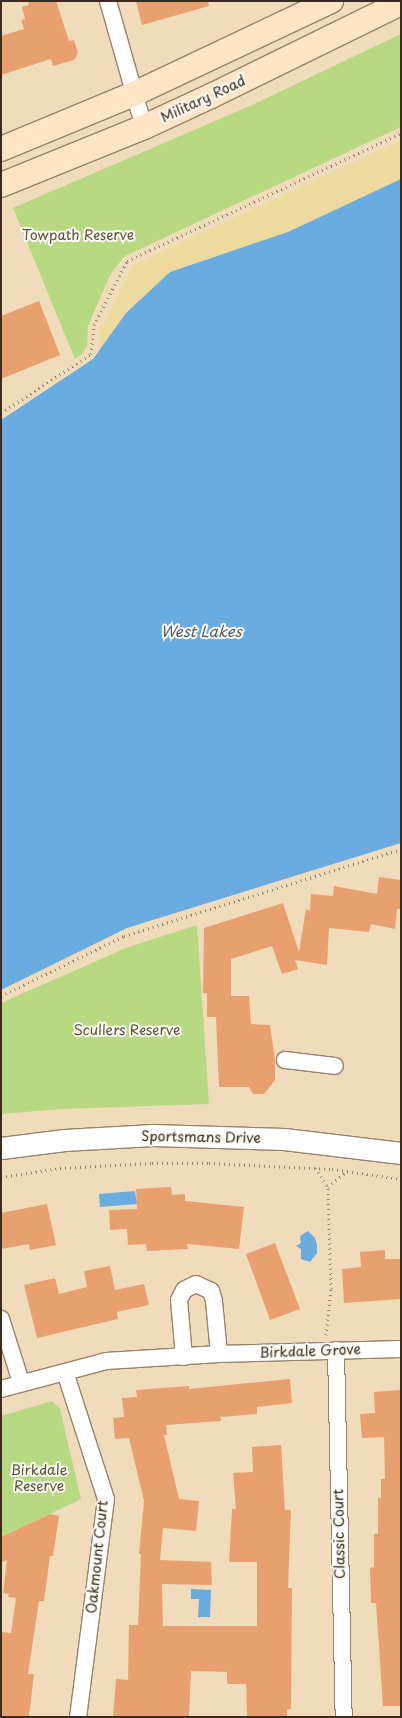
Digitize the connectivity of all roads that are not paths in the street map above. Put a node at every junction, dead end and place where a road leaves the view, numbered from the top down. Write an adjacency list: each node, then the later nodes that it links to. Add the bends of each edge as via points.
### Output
1 (108, 1): 4 (street)
2 (330, 1): 4 (main road)
3 (401, 3): 5 (main road, Military Road)
4 (134, 94): 5 (street); 6 (main road)
5 (144, 127): 7 (main road, Military Road)
6 (1, 149)
7 (1, 185)
8 (285, 1060): 9 (street)
9 (335, 1066)
10 (1, 1148): 11 (street, Sportsmans Drive, via 64,1140 153,1135 284,1139)
11 (401, 1153)
12 (1, 1319): 18 (street)
13 (401, 1349): 14 (street, Birkdale Grove)
14 (336, 1350): 15 (street, Birkdale Grove); 21 (street, Classic Court)
15 (219, 1354): 16 (street, Birkdale Grove); 16 (street, via 211,1291 196,1284 184,1290 179,1300)
16 (184, 1357): 17 (street, Birkdale Grove, via 106,1361)
17 (65, 1372): 18 (street, Birkdale Grove); 20 (street, Oakmount Court, via 106,1498)
18 (21, 1382): 19 (street, Birkdale Grove)
19 (1, 1389)
20 (78, 1717)
21 (344, 1717)

